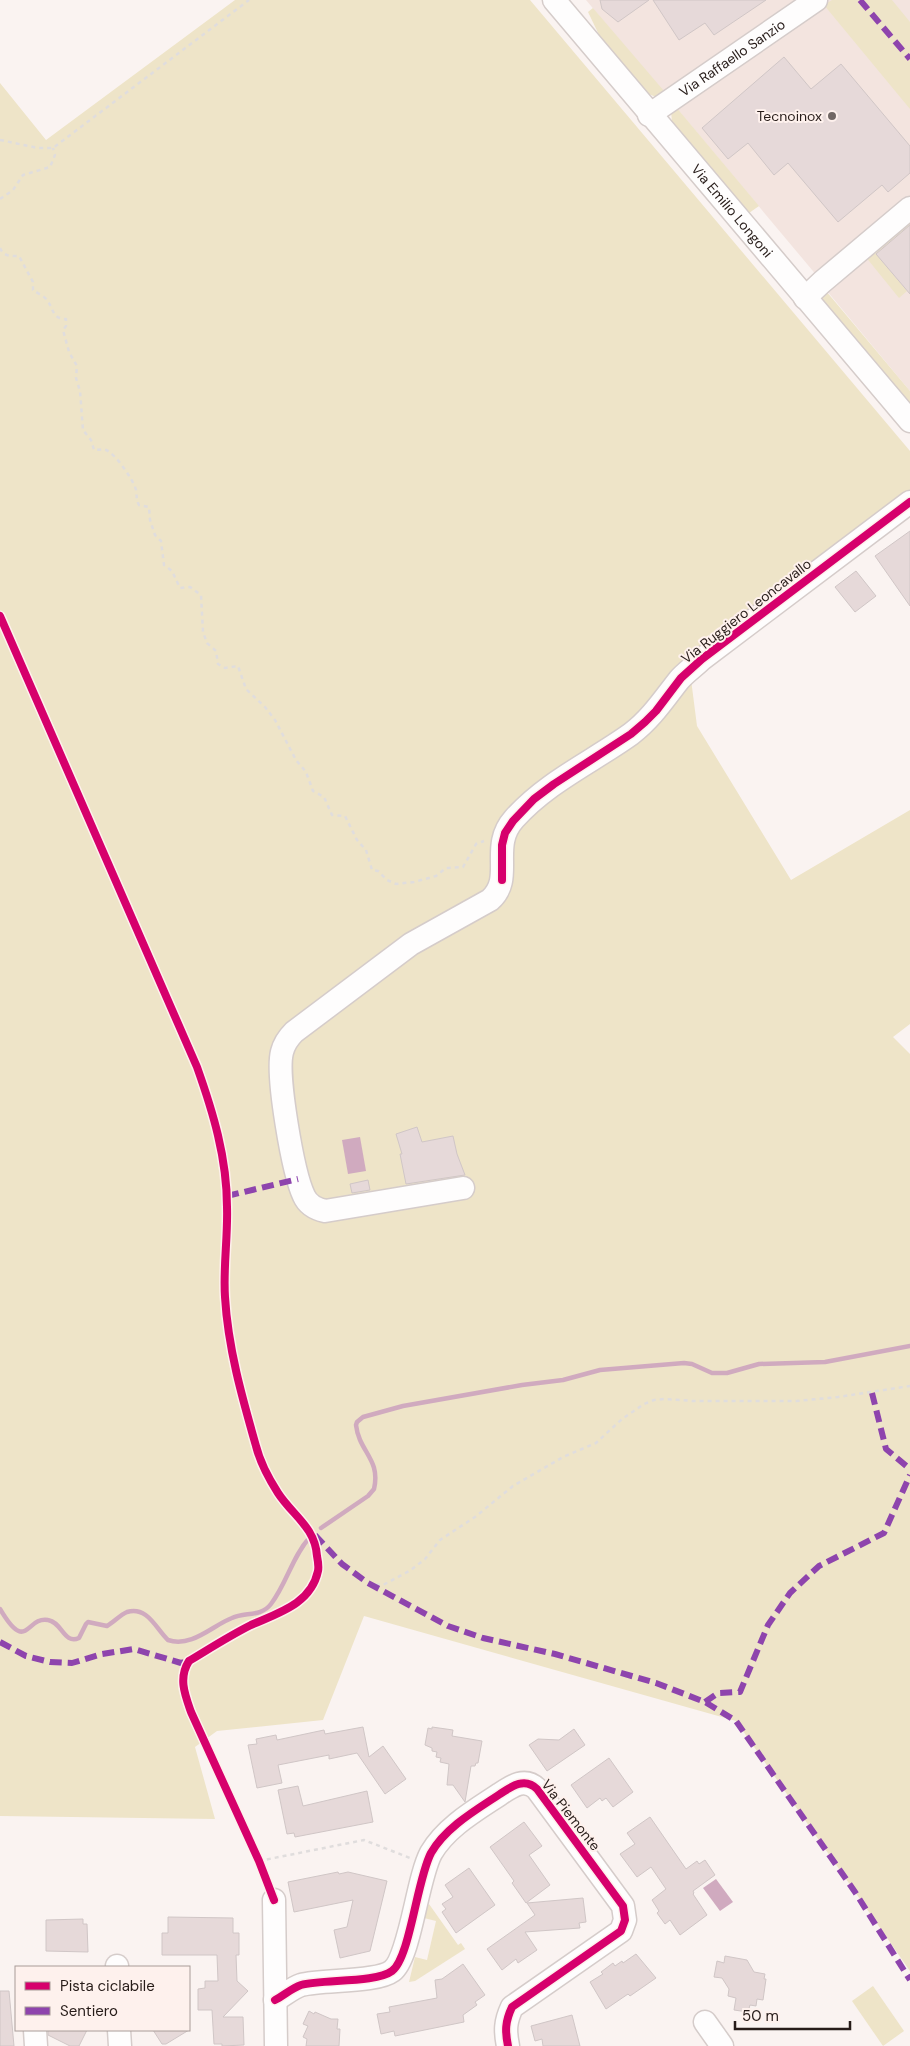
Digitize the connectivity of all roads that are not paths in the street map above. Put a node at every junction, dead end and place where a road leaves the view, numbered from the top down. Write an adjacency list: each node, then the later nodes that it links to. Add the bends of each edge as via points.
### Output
1 (554, 0): 3 (street, Via Emilio Longoni)
2 (816, 0): 3 (street, Via Raffaello Sanzio)
3 (649, 114): 5 (street, Via Emilio Longoni)
4 (910, 208): 5 (street)
5 (805, 298): 6 (street, Via Emilio Longoni)
6 (910, 421)
7 (910, 502): 8 (street, Via Ruggiero Leoncavallo, via 702,659 631,734 540,794 505,833 502,880 490,900 411,944 287,1040 281,1061 289,1135 296,1175 310,1204 325,1211)
8 (463, 1188)
9 (274, 1900): 10 (street)
10 (275, 2000): 16 (street); 17 (street, Via Piemonte, via 301,1985 376,1977 391,1972 401,1960 426,1864 440,1840 512,1786 526,1782 537,1789 623,1906 625,1920 621,1931 512,2007 506,2020)
11 (705, 2022): 18 (street)
12 (35, 2031): 14 (street)
13 (119, 2031): 15 (street)
14 (36, 2046)
15 (120, 2046)
16 (276, 2046)
17 (508, 2046)
18 (722, 2046)

